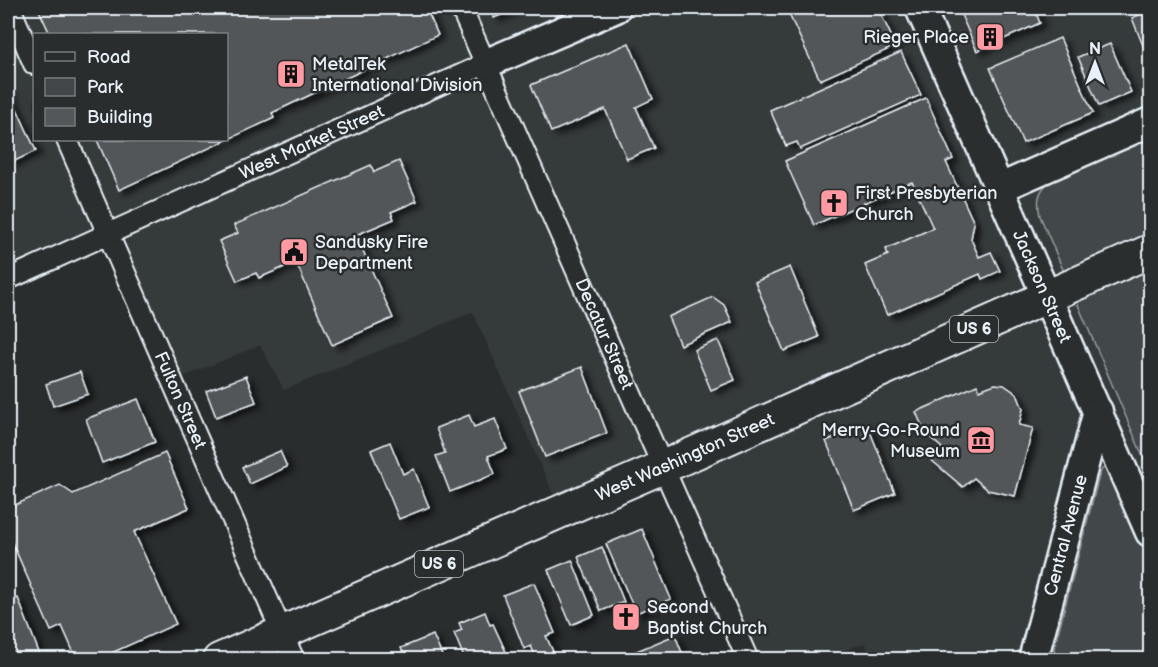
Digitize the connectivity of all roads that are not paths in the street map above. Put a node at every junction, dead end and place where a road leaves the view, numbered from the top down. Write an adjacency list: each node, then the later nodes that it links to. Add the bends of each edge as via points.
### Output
1 (10, 8): 5 (street)
2 (461, 8): 6 (street, Decatur Street)
3 (616, 8): 6 (street, West Market Street)
4 (920, 8): 9 (street, Jackson Street)
5 (33, 62)
6 (485, 64): 10 (street, West Market Street); 15 (street, Decatur Street)
7 (1150, 122): 9 (street)
8 (68, 141): 10 (street, Fulton Street)
9 (1000, 188): 13 (street, Jackson Street)
10 (108, 233): 12 (street, West Market Street); 17 (street, Fulton Street)
11 (1150, 251): 13 (main road, West Washington Street / US 6)
12 (8, 279)
13 (1048, 296): 14 (street, Jackson Street); 15 (main road, West Washington Street / US 6)
14 (1098, 411): 16 (street, Jackson Street); 21 (street, Central Avenue)
15 (663, 467): 17 (main road, West Washington Street / US 6); 20 (street, Decatur Street)
16 (1150, 532)
17 (281, 632): 18 (main road, West Washington Street / US 6); 19 (street, Fulton Street)
18 (219, 660)
19 (294, 660)
20 (748, 660)
21 (1034, 660)

